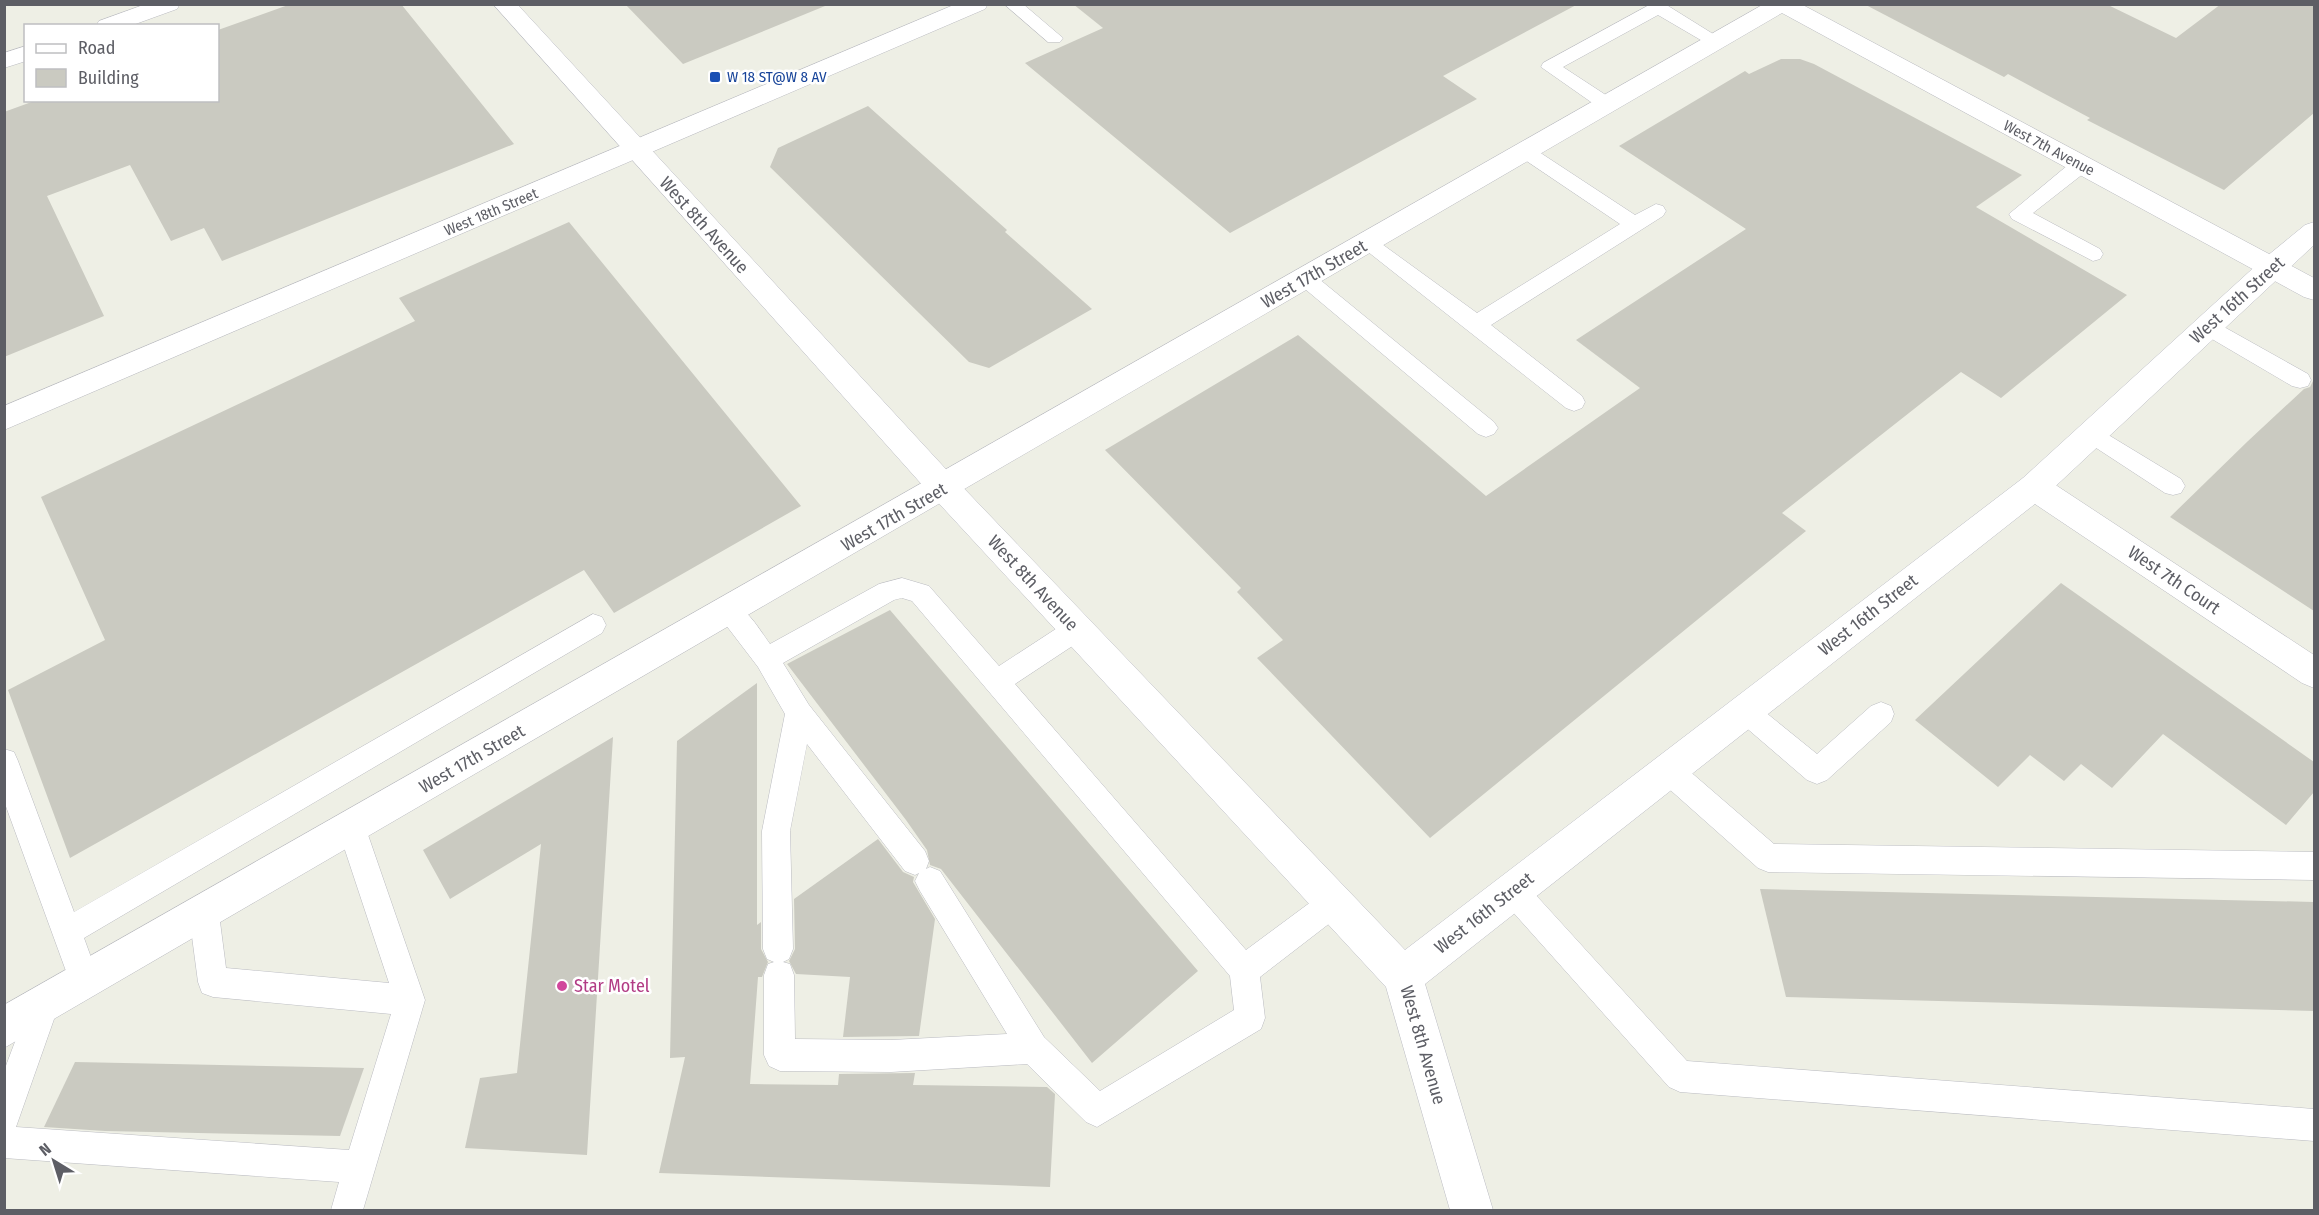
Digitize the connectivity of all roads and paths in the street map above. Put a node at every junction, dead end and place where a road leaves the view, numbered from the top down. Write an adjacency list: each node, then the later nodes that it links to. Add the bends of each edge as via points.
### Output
1 (169, 4): 6 (street)
2 (504, 4): 12 (street, West 8th Avenue)
3 (978, 4): 12 (street, West 18th Street)
4 (1012, 4): 7 (lane)
5 (1782, 4): 8 (street, West 17th Street); 14 (street, West 7th Avenue)
6 (113, 24)
7 (1054, 38)
8 (1717, 42): 11 (street, West 17th Street); 11 (lane, via 1658,8 1550,67)
9 (24, 54): 10 (street)
10 (4, 61)
11 (1608, 105): 13 (street, West 17th Street)
12 (636, 150): 27 (street, West 18th Street); 32 (street, West 8th Avenue)
13 (1526, 152): 16 (lane); 18 (street, West 17th Street)
14 (2081, 165): 19 (lane, via 2019,214); 20 (street, West 7th Avenue)
15 (1656, 211): 16 (lane)
16 (1635, 224): 23 (lane)
17 (2314, 231): 20 (street, West 16th Street)
18 (1368, 243): 21 (street, West 17th Street); 23 (lane)
19 (2093, 254)
20 (2271, 268): 22 (street, West 7th Avenue); 24 (street, West 16th Street)
21 (1306, 279): 28 (lane); 32 (street, West 17th Street)
22 (2314, 290)
23 (1476, 324): 26 (lane)
24 (2208, 326): 25 (lane); 29 (street, West 16th Street)
25 (2300, 380)
26 (1574, 402)
27 (4, 419)
28 (1486, 428)
29 (2092, 434): 30 (lane); 31 (street, West 16th Street)
30 (2174, 486)
31 (2034, 487): 37 (street, West 7th Court); 39 (street, West 16th Street)
32 (944, 488): 33 (street, West 17th Street); 35 (street, West 8th Avenue)
33 (729, 612): 36 (lane); 44 (street, West 17th Street)
34 (592, 625): 49 (lane)
35 (1077, 629): 38 (lane); 47 (street, West 8th Avenue)
36 (767, 659): 38 (lane, via 888,591 902,588 920,594); 40 (lane)
37 (2313, 670)
38 (996, 682): 50 (lane)
39 (1745, 711): 41 (lane, via 1817,771); 43 (street, West 16th Street)
40 (799, 712): 56 (lane, via 923,871); 56 (lane, via 776,831 780,1055 891,1056)
41 (1881, 714)
42 (4, 761): 49 (lane)
43 (1669, 771): 45 (lane, via 1768,858); 46 (street, West 16th Street)
44 (352, 829): 48 (street, West 17th Street); 53 (lane)
45 (2314, 866)
46 (1513, 891): 51 (street, West 16th Street); 58 (lane, via 1680,1076)
47 (1333, 903): 50 (lane); 51 (street, West 8th Avenue)
48 (204, 914): 52 (street, West 17th Street); 53 (lane, via 213,982)
49 (67, 932): 52 (lane)
50 (1245, 970): 56 (lane, via 1250,1018 1097,1111)
51 (1403, 976): 62 (street, West 8th Avenue)
52 (85, 982): 54 (street, West 17th Street)
53 (410, 1000): 60 (lane)
54 (44, 1005): 55 (street, West 17th Street); 57 (lane)
55 (4, 1028)
56 (1033, 1048)
57 (4, 1117)
58 (2314, 1125)
59 (4, 1142): 60 (lane)
60 (360, 1167): 61 (lane)
61 (347, 1210)
62 (1471, 1210)

